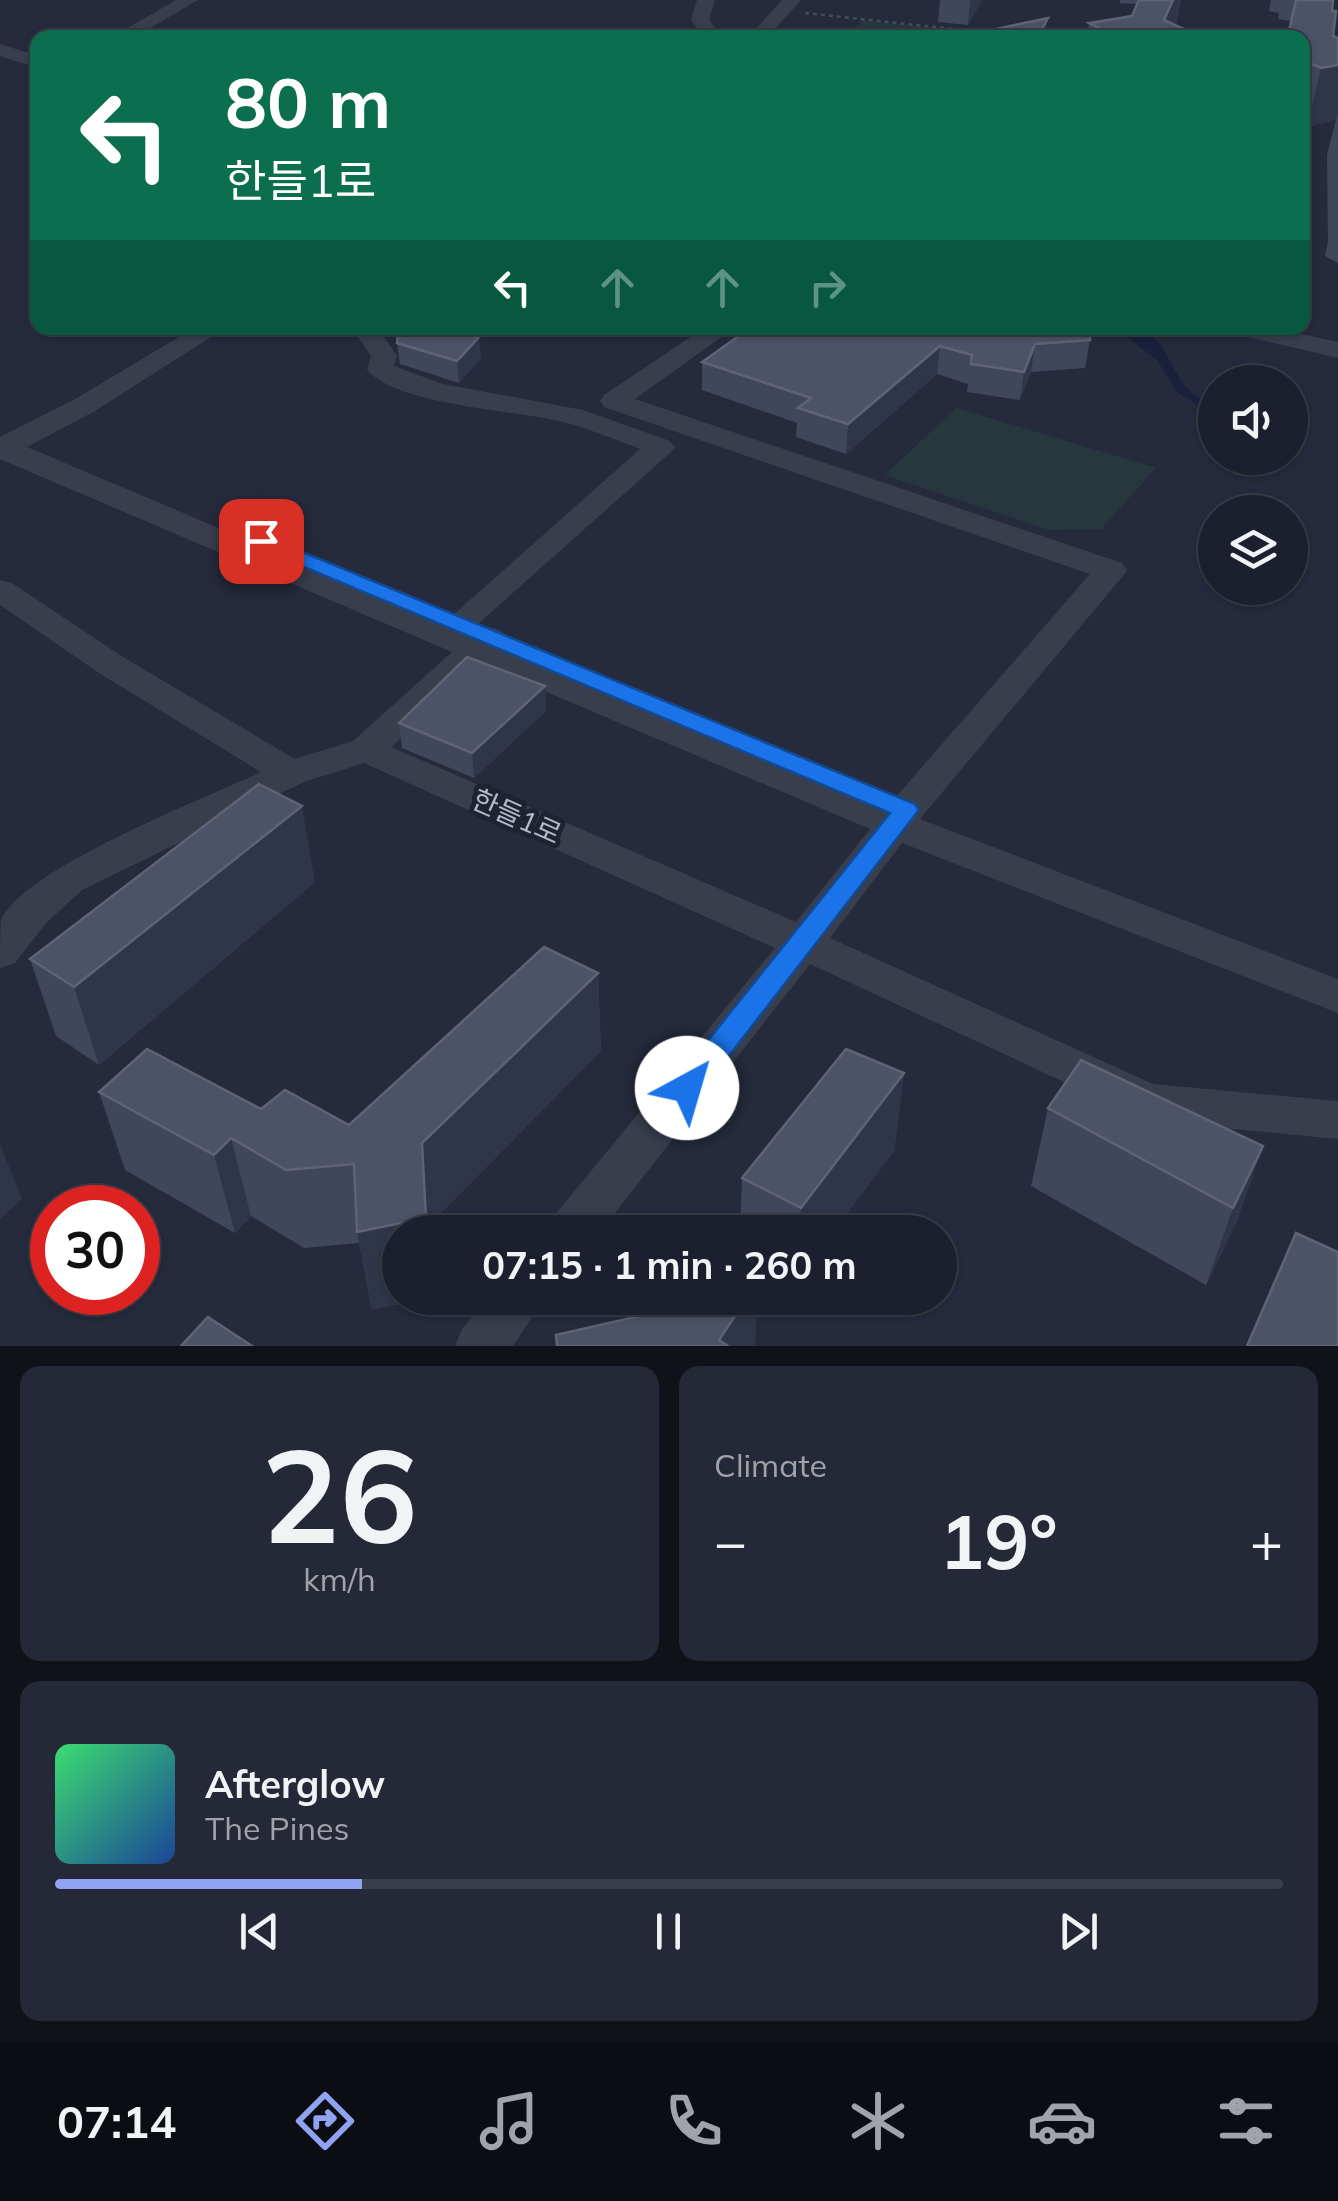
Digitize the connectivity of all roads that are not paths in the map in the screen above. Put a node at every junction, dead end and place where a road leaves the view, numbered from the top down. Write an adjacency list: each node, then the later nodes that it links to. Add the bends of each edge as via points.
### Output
1 (190, 0): 4 (street)
2 (706, 0): 5 (street, via 700,19)
3 (787, 6): 6 (street)
4 (134, 30)
5 (707, 30)
6 (764, 30)
7 (0, 37): 8 (street)
8 (30, 46)
9 (0, 50): 10 (street)
10 (30, 66)
11 (1310, 328): 12 (street)
12 (1338, 334)
13 (200, 335): 18 (street)
14 (370, 335): 19 (street, via 384,356 380,369 402,382 546,409)
15 (710, 335): 20 (street, via 614,402)
16 (1271, 335): 17 (street)
17 (1338, 350)
18 (4, 445): 22 (street)
19 (660, 447): 20 (street, via 688,456); 22 (street)
20 (746, 448): 25 (street, via 1111,570)
21 (0, 590): 24 (street)
22 (474, 637): 23 (street); 25 (street)
23 (366, 750): 24 (street); 26 (street, 한들1로)
24 (291, 772): 27 (street, via 68,880)
25 (901, 818): 26 (street); 28 (street); 29 (street)
26 (803, 943): 30 (street, 한들1로, via 1148,1102); 31 (street)
27 (0, 952)
28 (1338, 976)
29 (1338, 996)
30 (1338, 1120)
31 (586, 1215)
32 (506, 1315): 33 (street)
33 (480, 1346)

